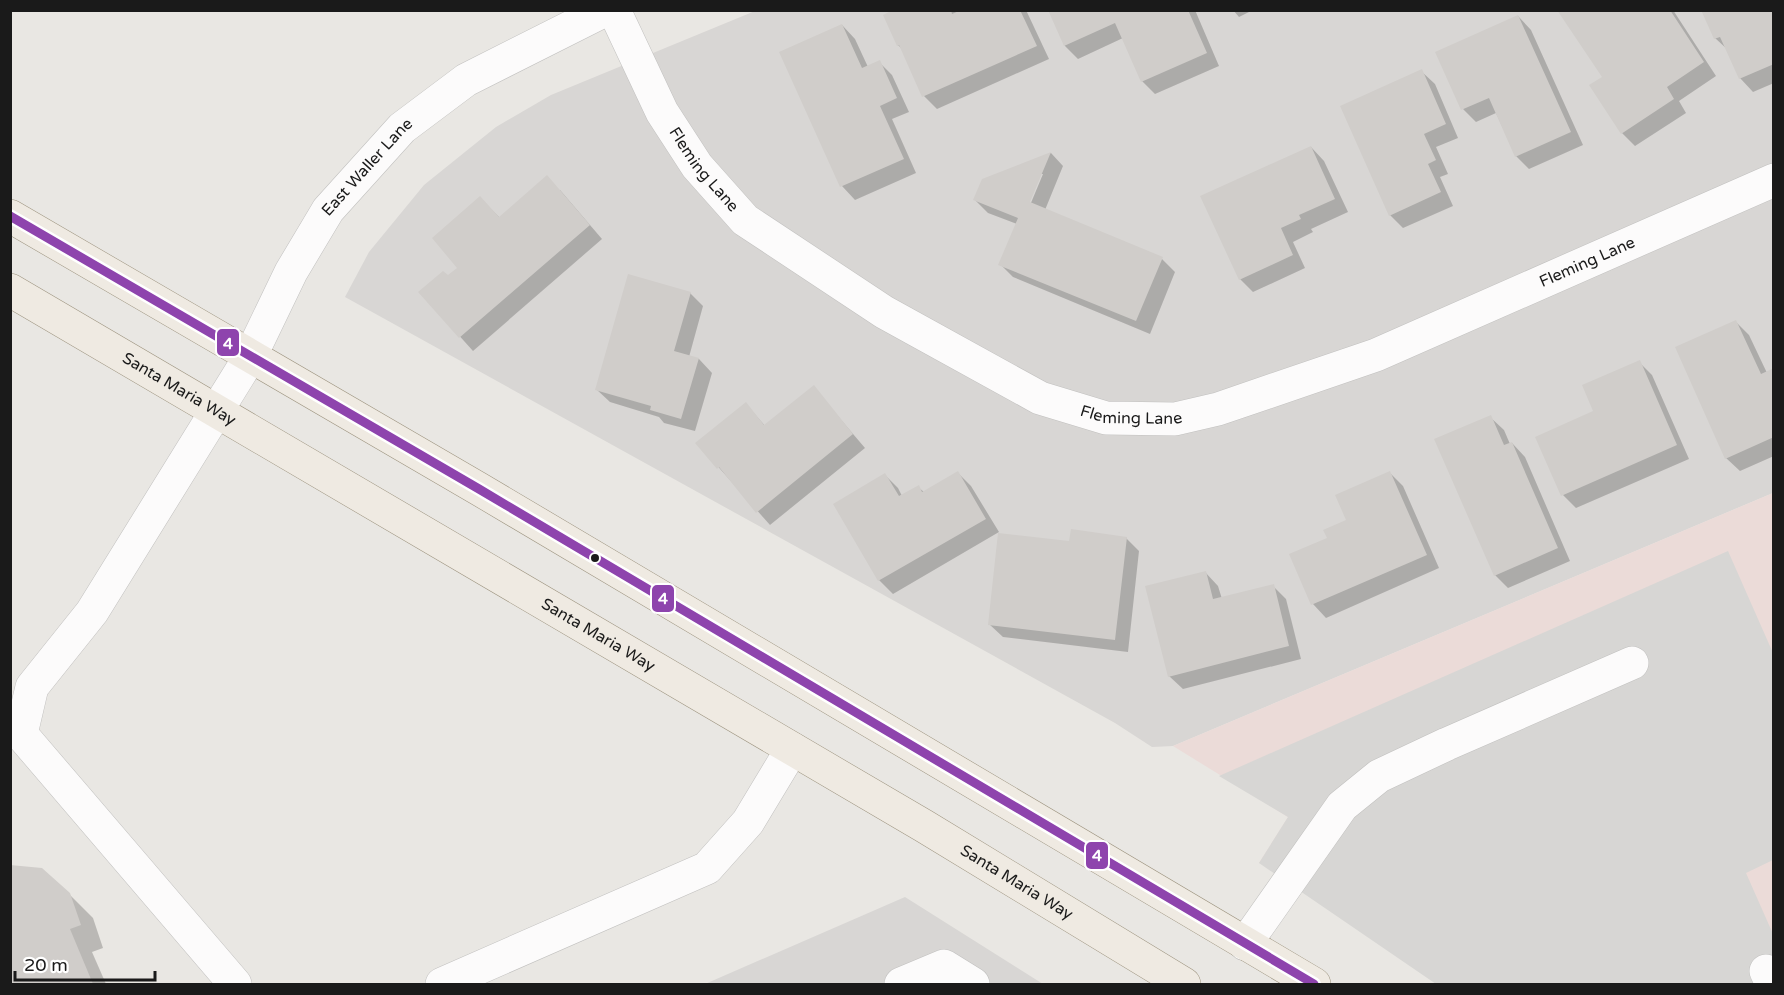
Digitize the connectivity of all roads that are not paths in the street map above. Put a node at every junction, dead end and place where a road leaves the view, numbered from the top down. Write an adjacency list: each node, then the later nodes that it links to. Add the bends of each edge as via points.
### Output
1 (605, 10): 6 (street, East Waller Lane, via 466,80 402,128 328,210 291,273)
2 (614, 10): 3 (street, Fleming Lane, via 662,112 697,166 745,220 884,312 1040,398 1106,418 1175,419 1218,409 1376,356)
3 (1773, 180)
4 (10, 216): 6 (main road)
5 (10, 290): 7 (main road, Santa Maria Way)
6 (250, 357): 7 (street, East Waller Lane); 11 (main road)
7 (216, 410): 9 (street, East Waller Lane, via 92,612 32,687); 10 (main road, Santa Maria Way)
8 (1632, 663): 11 (street, via 1379,776 1342,806)
9 (16, 736): 12 (street)
10 (792, 749): 13 (street, via 748,822 707,868); 16 (main road, Santa Maria Way)
11 (1245, 944): 17 (main road)
12 (235, 984)
13 (442, 984)
14 (901, 984): 15 (street, via 944,966)
15 (973, 984)
16 (1184, 984)
17 (1314, 984)

